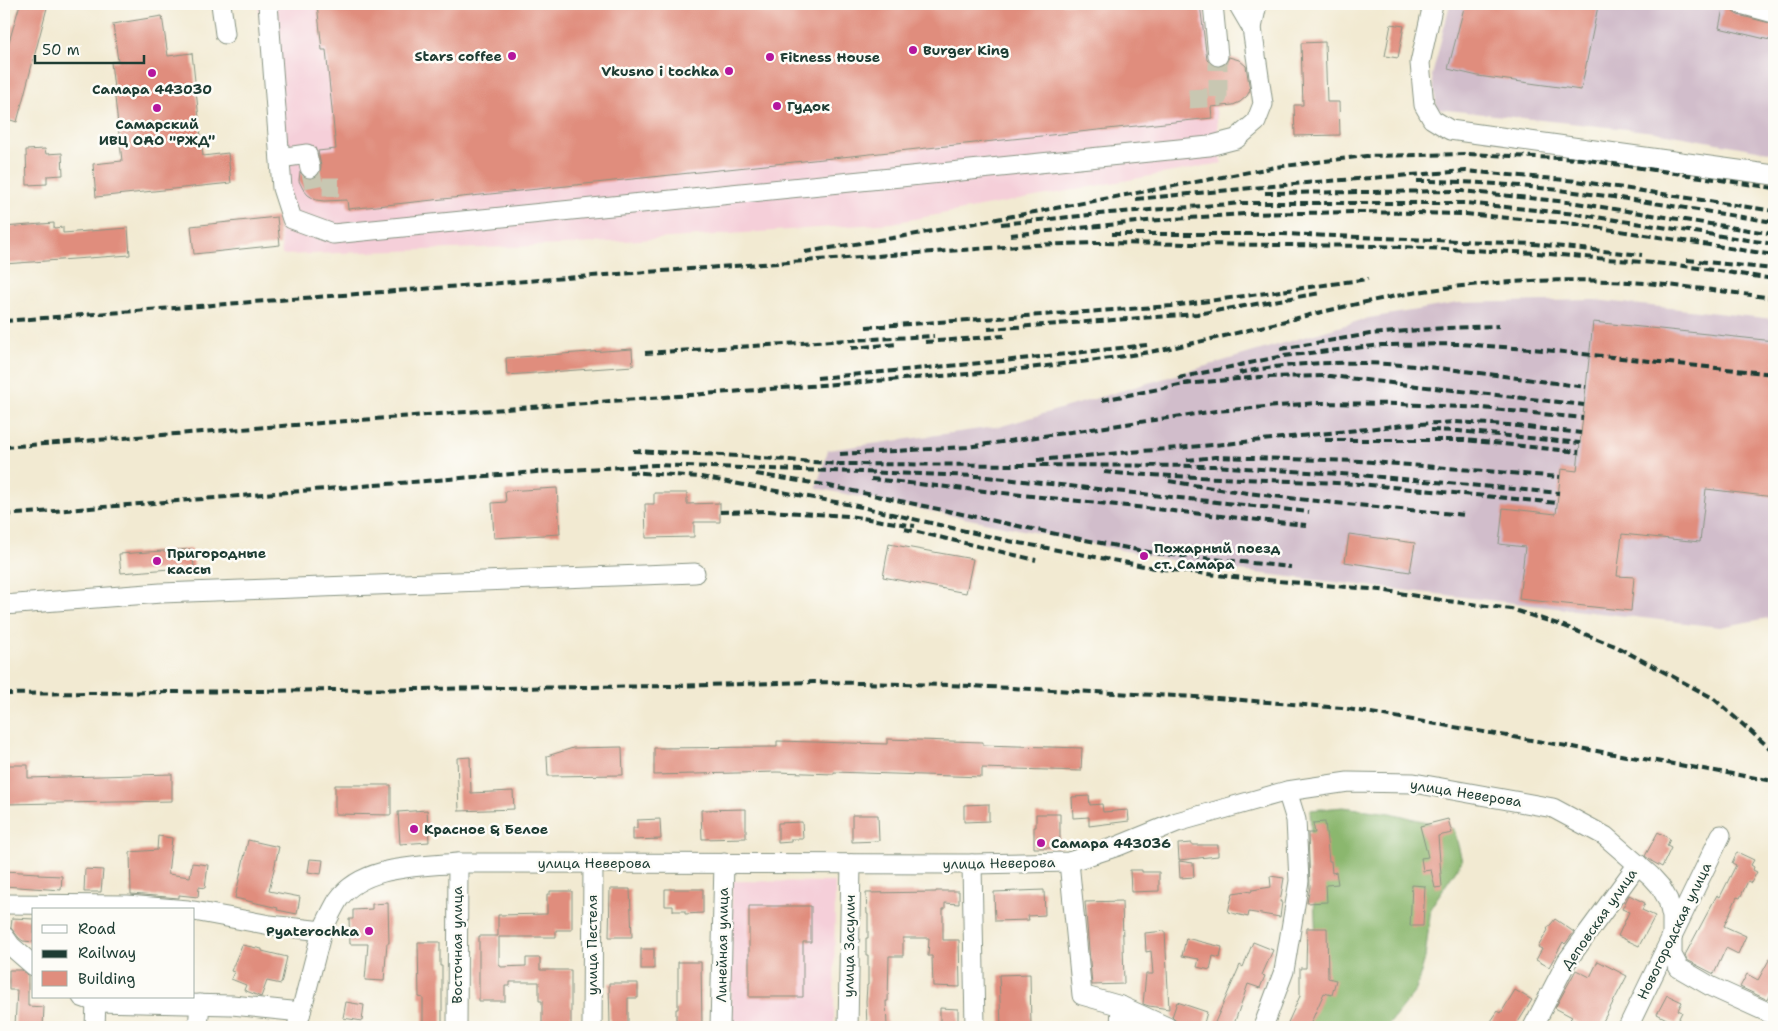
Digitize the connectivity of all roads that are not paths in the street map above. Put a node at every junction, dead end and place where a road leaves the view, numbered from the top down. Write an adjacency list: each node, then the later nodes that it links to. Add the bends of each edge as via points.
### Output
1 (221, 4): 10 (street)
2 (268, 4): 12 (street)
3 (1238, 4): 9 (street)
4 (1257, 4): 9 (street)
5 (1433, 4): 14 (street, via 1420,63 1424,105 1432,119 1450,130)
6 (1742, 4): 8 (street)
7 (1216, 8): 11 (street)
8 (1774, 13)
9 (1252, 28): 12 (street, via 1263,104 1256,122 1236,139 1209,146 334,234 292,220 282,188)
10 (225, 34)
11 (1218, 56)
12 (280, 158): 13 (street, via 307,154)
13 (310, 168)
14 (1774, 175)
15 (695, 573): 16 (street, via 161,593)
16 (4, 605)
17 (1287, 791): 20 (street, улица Неверова, via 1177,822); 25 (street, улица Неверова, via 1348,782 1414,783 1553,808 1605,836); 47 (street, via 1296,820 1299,881 1284,971)
18 (1721, 835): 31 (street, Новогородская улица)
19 (458, 862): 22 (street, улица Неверова); 29 (street, улица Неверова, via 398,870 360,880 339,899); 40 (street, Восточная улица)
20 (1069, 862): 24 (street, улица Неверова); 35 (street, via 1082,994)
21 (724, 863): 22 (street, улица Неверова); 23 (street, улица Неверова); 42 (street, Линейная улица)
22 (593, 864): 41 (street, улица Пестеля)
23 (850, 864): 24 (street, улица Неверова); 43 (street, улица Засулич)
24 (972, 864): 44 (street)
25 (1638, 864): 31 (street, улица Неверова, via 1660,886 1668,900 1672,917); 48 (street, Деповская улица, via 1567,961)
26 (4, 904): 27 (street)
27 (164, 908)
28 (195, 911): 29 (street, via 270,926)
29 (322, 931): 37 (street, улица Неверова)
30 (4, 936): 32 (street)
31 (1671, 937): 36 (street, улица Неверова, via 1672,955 1679,968); 49 (street, Новогородская улица)
32 (32, 964)
33 (89, 1000): 34 (street); 38 (street)
34 (200, 1004): 37 (street, via 232,1005); 39 (street)
35 (1121, 1006): 45 (street); 46 (street)
36 (1774, 1015)
37 (299, 1020)
38 (95, 1027)
39 (198, 1027)
40 (457, 1027)
41 (592, 1027)
42 (720, 1027)
43 (848, 1027)
44 (975, 1027)
45 (1120, 1027)
46 (1168, 1027)
47 (1263, 1027)
48 (1533, 1027)
49 (1628, 1027)

